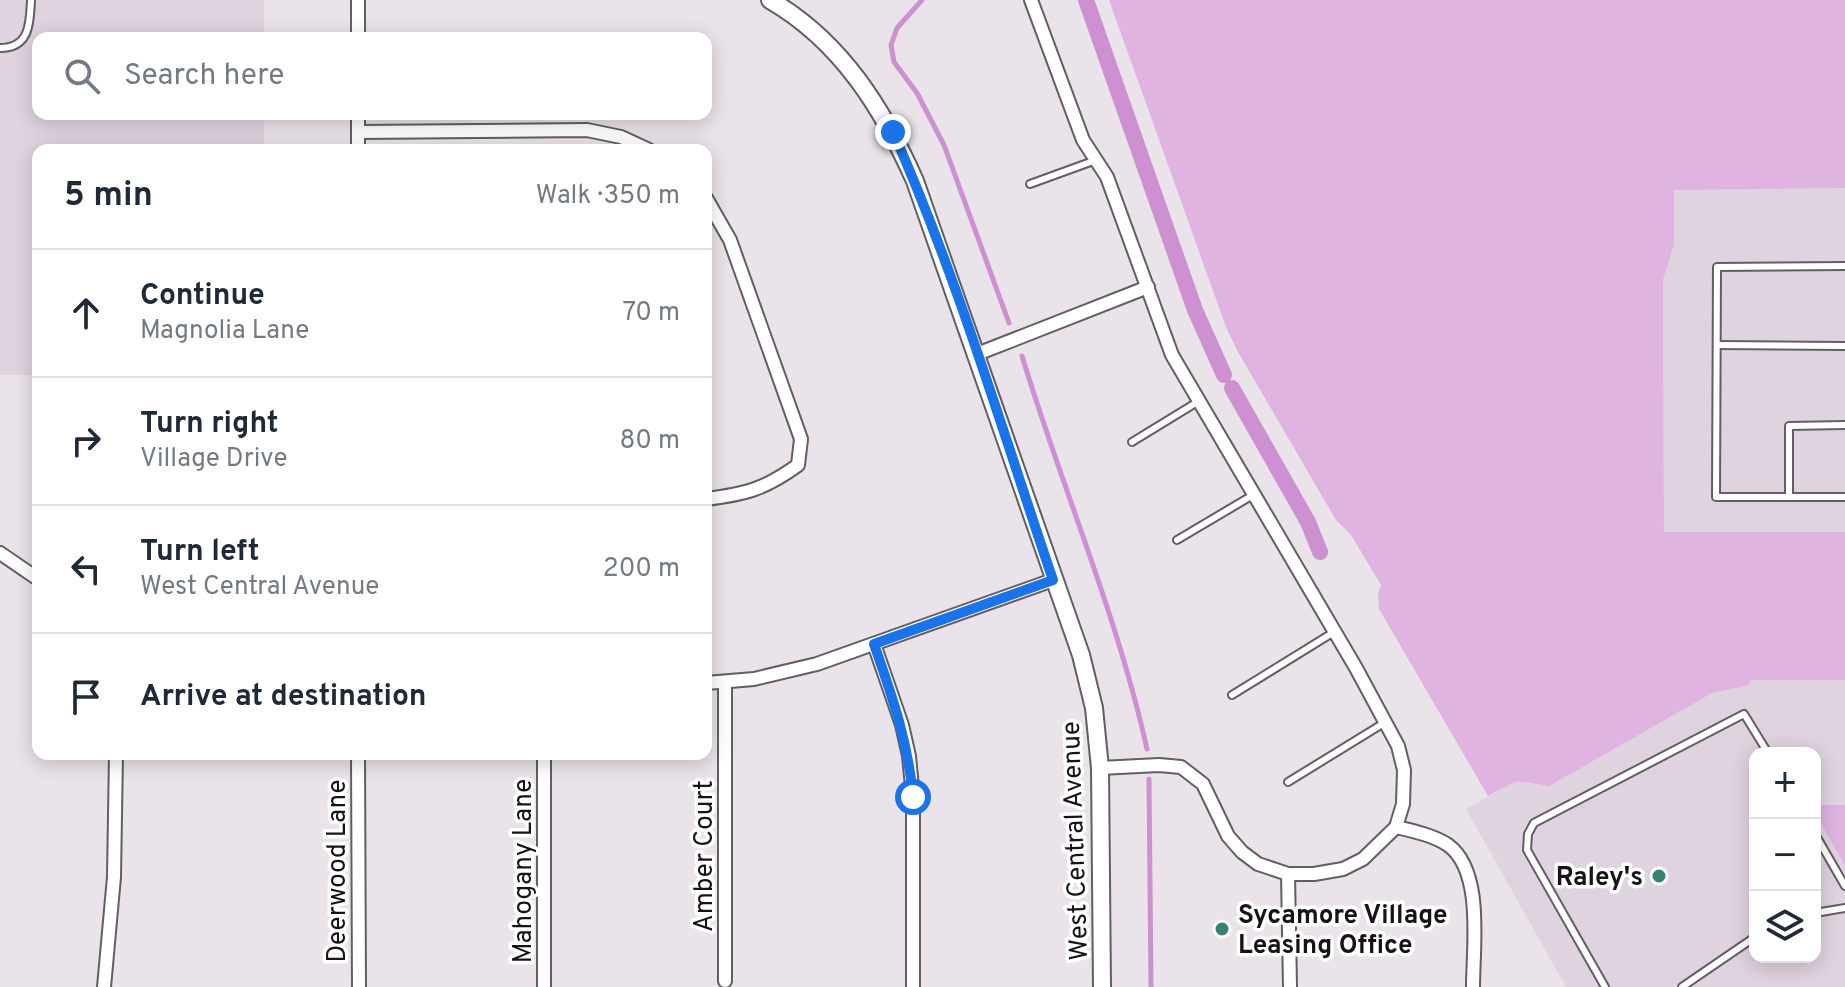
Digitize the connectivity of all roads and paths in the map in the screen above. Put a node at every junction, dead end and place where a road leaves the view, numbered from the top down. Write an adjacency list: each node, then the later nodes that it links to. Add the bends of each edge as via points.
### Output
1 (31, 0): 6 (lane, via 30,28 9,48)
2 (358, 0): 5 (street)
3 (1031, 0): 11 (street, via 1083,140)
4 (777, 2): 18 (street, West Central Avenue, via 843,61 893,132)
5 (358, 32)
6 (0, 48)
7 (358, 120): 8 (street)
8 (358, 132): 9 (street); 10 (street, via 587,130)
9 (358, 144)
10 (636, 144)
11 (1096, 160): 12 (lane); 15 (street)
12 (1030, 184)
13 (712, 208): 25 (street, via 730,240 801,439 798,465 773,484)
14 (1845, 266): 16 (lane, via 1717,267)
15 (1148, 287): 18 (street); 19 (street, via 1172,355)
16 (1717, 345): 17 (lane); 23 (lane, via 1716,497)
17 (1845, 346)
18 (977, 354): 29 (street, West Central Avenue)
19 (1199, 401): 21 (lane); 22 (street)
20 (1845, 425): 23 (lane, via 1789,426)
21 (1132, 442)
22 (1254, 494): 26 (lane); 30 (street)
23 (1789, 497): 24 (lane)
24 (1845, 497)
25 (712, 498)
26 (1177, 540)
27 (0, 553): 28 (street)
28 (32, 575)
29 (1053, 580): 31 (street); 40 (street, West Central Avenue, via 1081,655)
30 (1334, 632): 34 (lane); 35 (street)
31 (874, 644): 33 (street, via 803,668); 53 (street, via 909,756)
32 (712, 683): 33 (street)
33 (725, 683): 49 (street, Amber Court)
34 (1232, 695)
35 (1385, 723): 41 (lane); 42 (street, via 1404,770)
36 (1764, 747): 57 (lane, via 1744,714 1534,823 1527,850)
37 (116, 760): 50 (street, via 114,877)
38 (358, 760): 51 (street, Deerwood Lane)
39 (544, 760): 52 (street, Mahogany Lane)
40 (1100, 768): 44 (street, via 1181,767 1203,784 1228,836 1242,852); 54 (street, West Central Avenue)
41 (1288, 782)
42 (1396, 827): 44 (street, via 1363,859 1343,869); 56 (street, via 1449,846 1464,862 1473,901)
43 (1821, 844): 45 (lane)
44 (1288, 874): 55 (street)
45 (1845, 886)
46 (1845, 908): 47 (lane)
47 (1821, 912)
48 (1749, 941): 58 (lane)
49 (725, 981)
50 (104, 987)
51 (359, 987)
52 (544, 987)
53 (913, 987)
54 (1102, 987)
55 (1290, 987)
56 (1473, 987)
57 (1605, 987)
58 (1682, 987)

